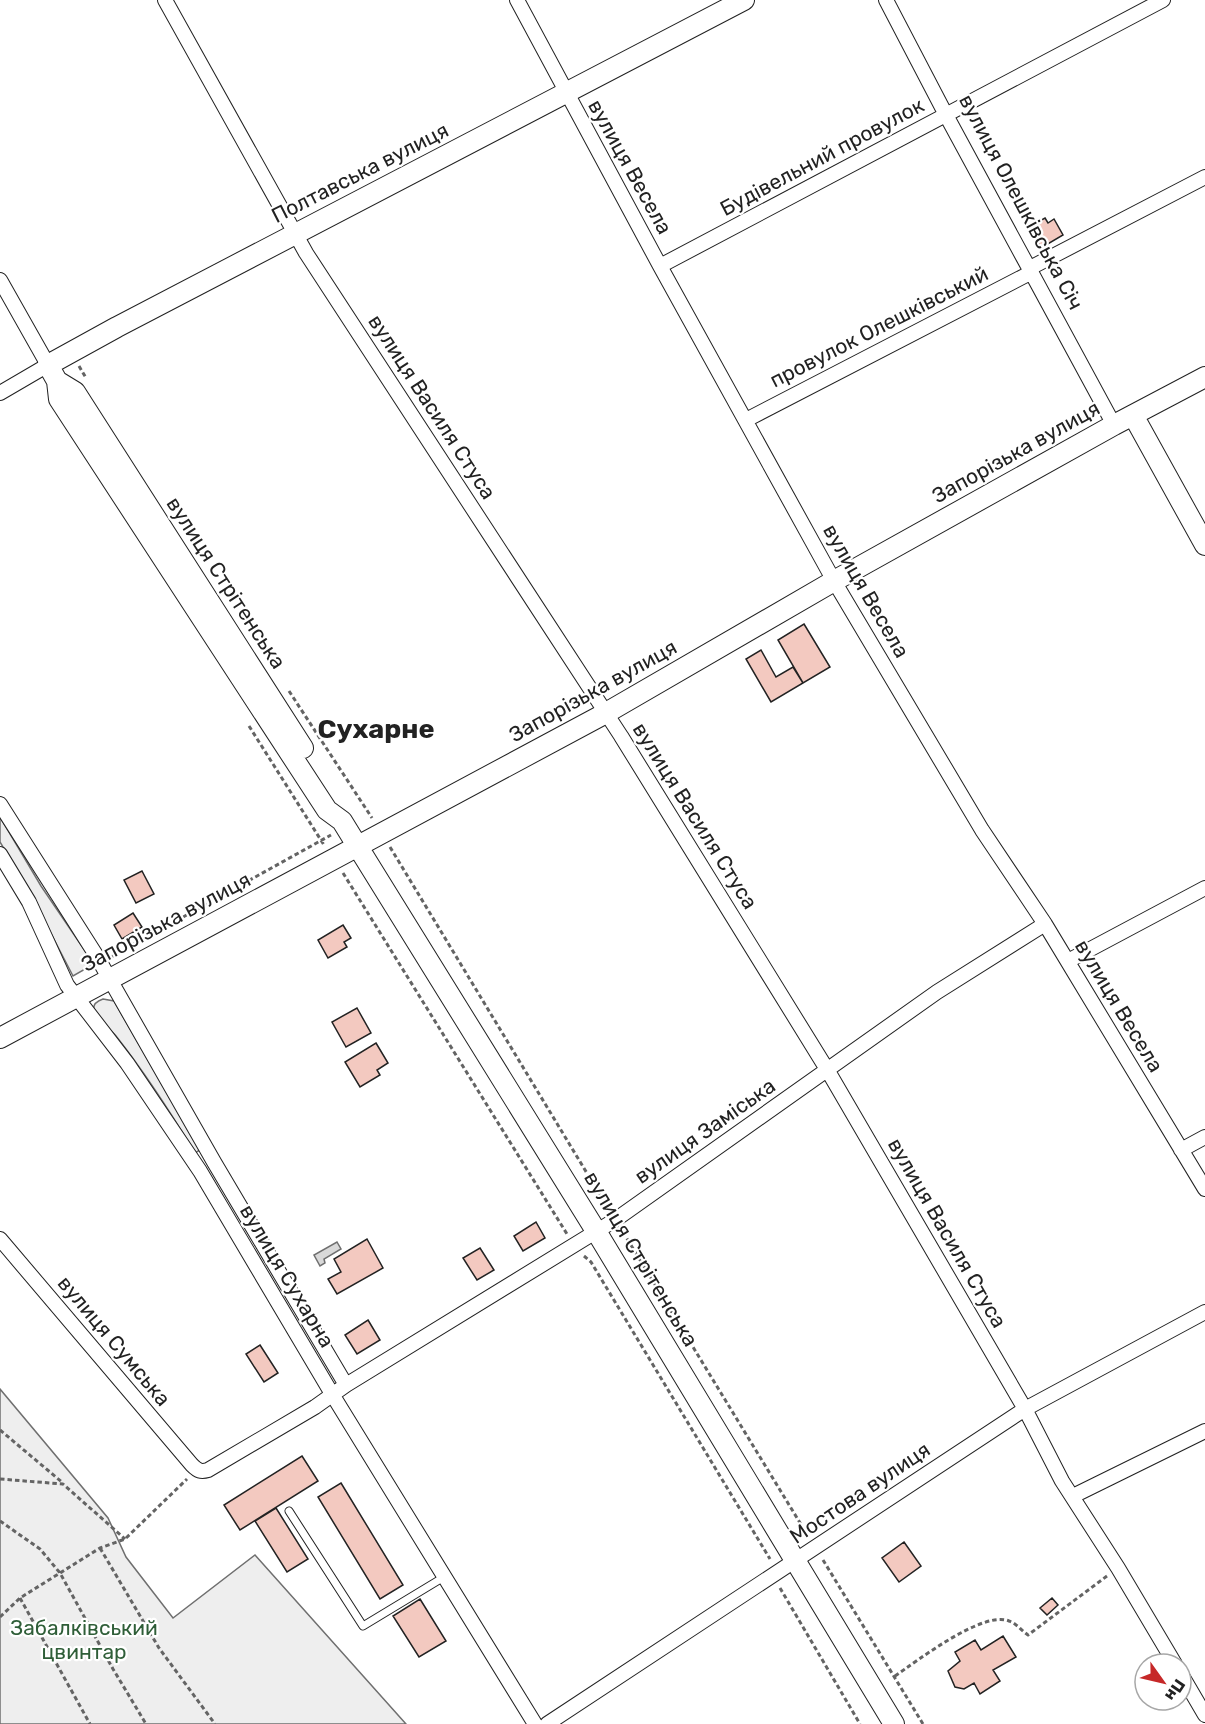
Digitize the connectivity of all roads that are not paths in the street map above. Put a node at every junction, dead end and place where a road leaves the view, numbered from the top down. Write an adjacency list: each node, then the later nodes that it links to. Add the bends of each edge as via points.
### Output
1 (165, 0): 9 (street, вулиця Василя Стуса)
2 (517, 0): 6 (street, вулиця Весела)
3 (744, 0): 6 (main road, Полтавська вулиця)
4 (886, 0): 7 (street, вулиця Олешківська Січ)
5 (1163, 0): 7 (street, Будівельний провулок)
6 (566, 93): 9 (main road, Полтавська вулиця); 10 (street, вулиця Весела)
7 (946, 115): 10 (street, Будівельний провулок); 11 (street, вулиця Олешківська Січ)
8 (1205, 177): 11 (street, провулок Олешківський)
9 (295, 234): 13 (main road, Полтавська вулиця); 21 (street, вулиця Василя Стуса)
10 (660, 266): 17 (street, вулиця Весела)
11 (1030, 270): 17 (street, провулок Олешківський); 18 (street, вулиця Олешківська Січ)
12 (0, 280): 13 (street, вулиця Стрітенська)
13 (52, 373): 15 (street, Полтавська вулиця); 23 (main road, вулиця Стрітенська, via 75,392 338,803 344,824)
14 (1205, 377): 16 (main road, Запорізька вулиця)
15 (0, 393)
16 (1133, 415): 18 (main road, Запорізька вулиця); 19 (main road)
17 (746, 420): 20 (street, вулиця Весела)
18 (1114, 425): 20 (main road, Запорізька вулиця)
19 (1202, 533)
20 (834, 581): 21 (main road, Запорізька вулиця); 26 (street, вулиця Весела, via 982,830)
21 (606, 713): 23 (main road, Запорізька вулиця); 31 (street, вулиця Василя Стуса)
22 (0, 804): 28 (street, вулиця Сухарна)
23 (358, 846): 28 (main road, Запорізька вулиця); 37 (main road, вулиця Стрітенська)
24 (0, 854): 29 (street, вулиця Сухарна)
25 (1205, 888): 27 (street)
26 (1045, 924): 27 (street, вулиця Весела); 31 (street, вулиця Заміська, via 937,992)
27 (1068, 961): 33 (street, вулиця Весела)
28 (105, 971): 29 (main road, Запорізька вулиця); 34 (street, вулиця Сухарна)
29 (76, 997): 30 (main road, Запорізька вулиця); 35 (street, вулиця Сухарна, via 127,1063)
30 (0, 1038)
31 (828, 1071): 37 (street, вулиця Заміська); 42 (street, вулиця Василя Стуса)
32 (1205, 1137): 33 (street)
33 (1181, 1150): 36 (street, вулиця Весела)
34 (214, 1162): 35 (lane); 40 (street, вулиця Сухарна)
35 (200, 1171): 41 (street, вулиця Сухарна)
36 (1205, 1189)
37 (596, 1231): 40 (street, вулиця Заміська); 47 (main road, вулиця Стрітенська)
38 (0, 1239): 44 (street, вулиця Сумська)
39 (1205, 1312): 42 (street, Мостова вулиця)
40 (346, 1385): 41 (street, вулиця Заміська)
41 (332, 1394): 44 (street, вулиця Заміська, via 215,1467); 48 (street, вулиця Сухарна)
42 (1025, 1409): 45 (street, вулиця Василя Стуса); 47 (street, Мостова вулиця)
43 (1205, 1431): 45 (street)
44 (197, 1470)
45 (1072, 1496): 49 (street, вулиця Василя Стуса)
46 (290, 1511): 48 (lane, via 363,1626)
47 (796, 1560): 53 (street, Мостова вулиця); 54 (main road, вулиця Стрітенська)
48 (444, 1577): 52 (street, вулиця Сухарна)
49 (1168, 1652)
50 (1193, 1694): 51 (street)
51 (1205, 1715)
52 (535, 1724)
53 (547, 1724)
54 (894, 1724)

